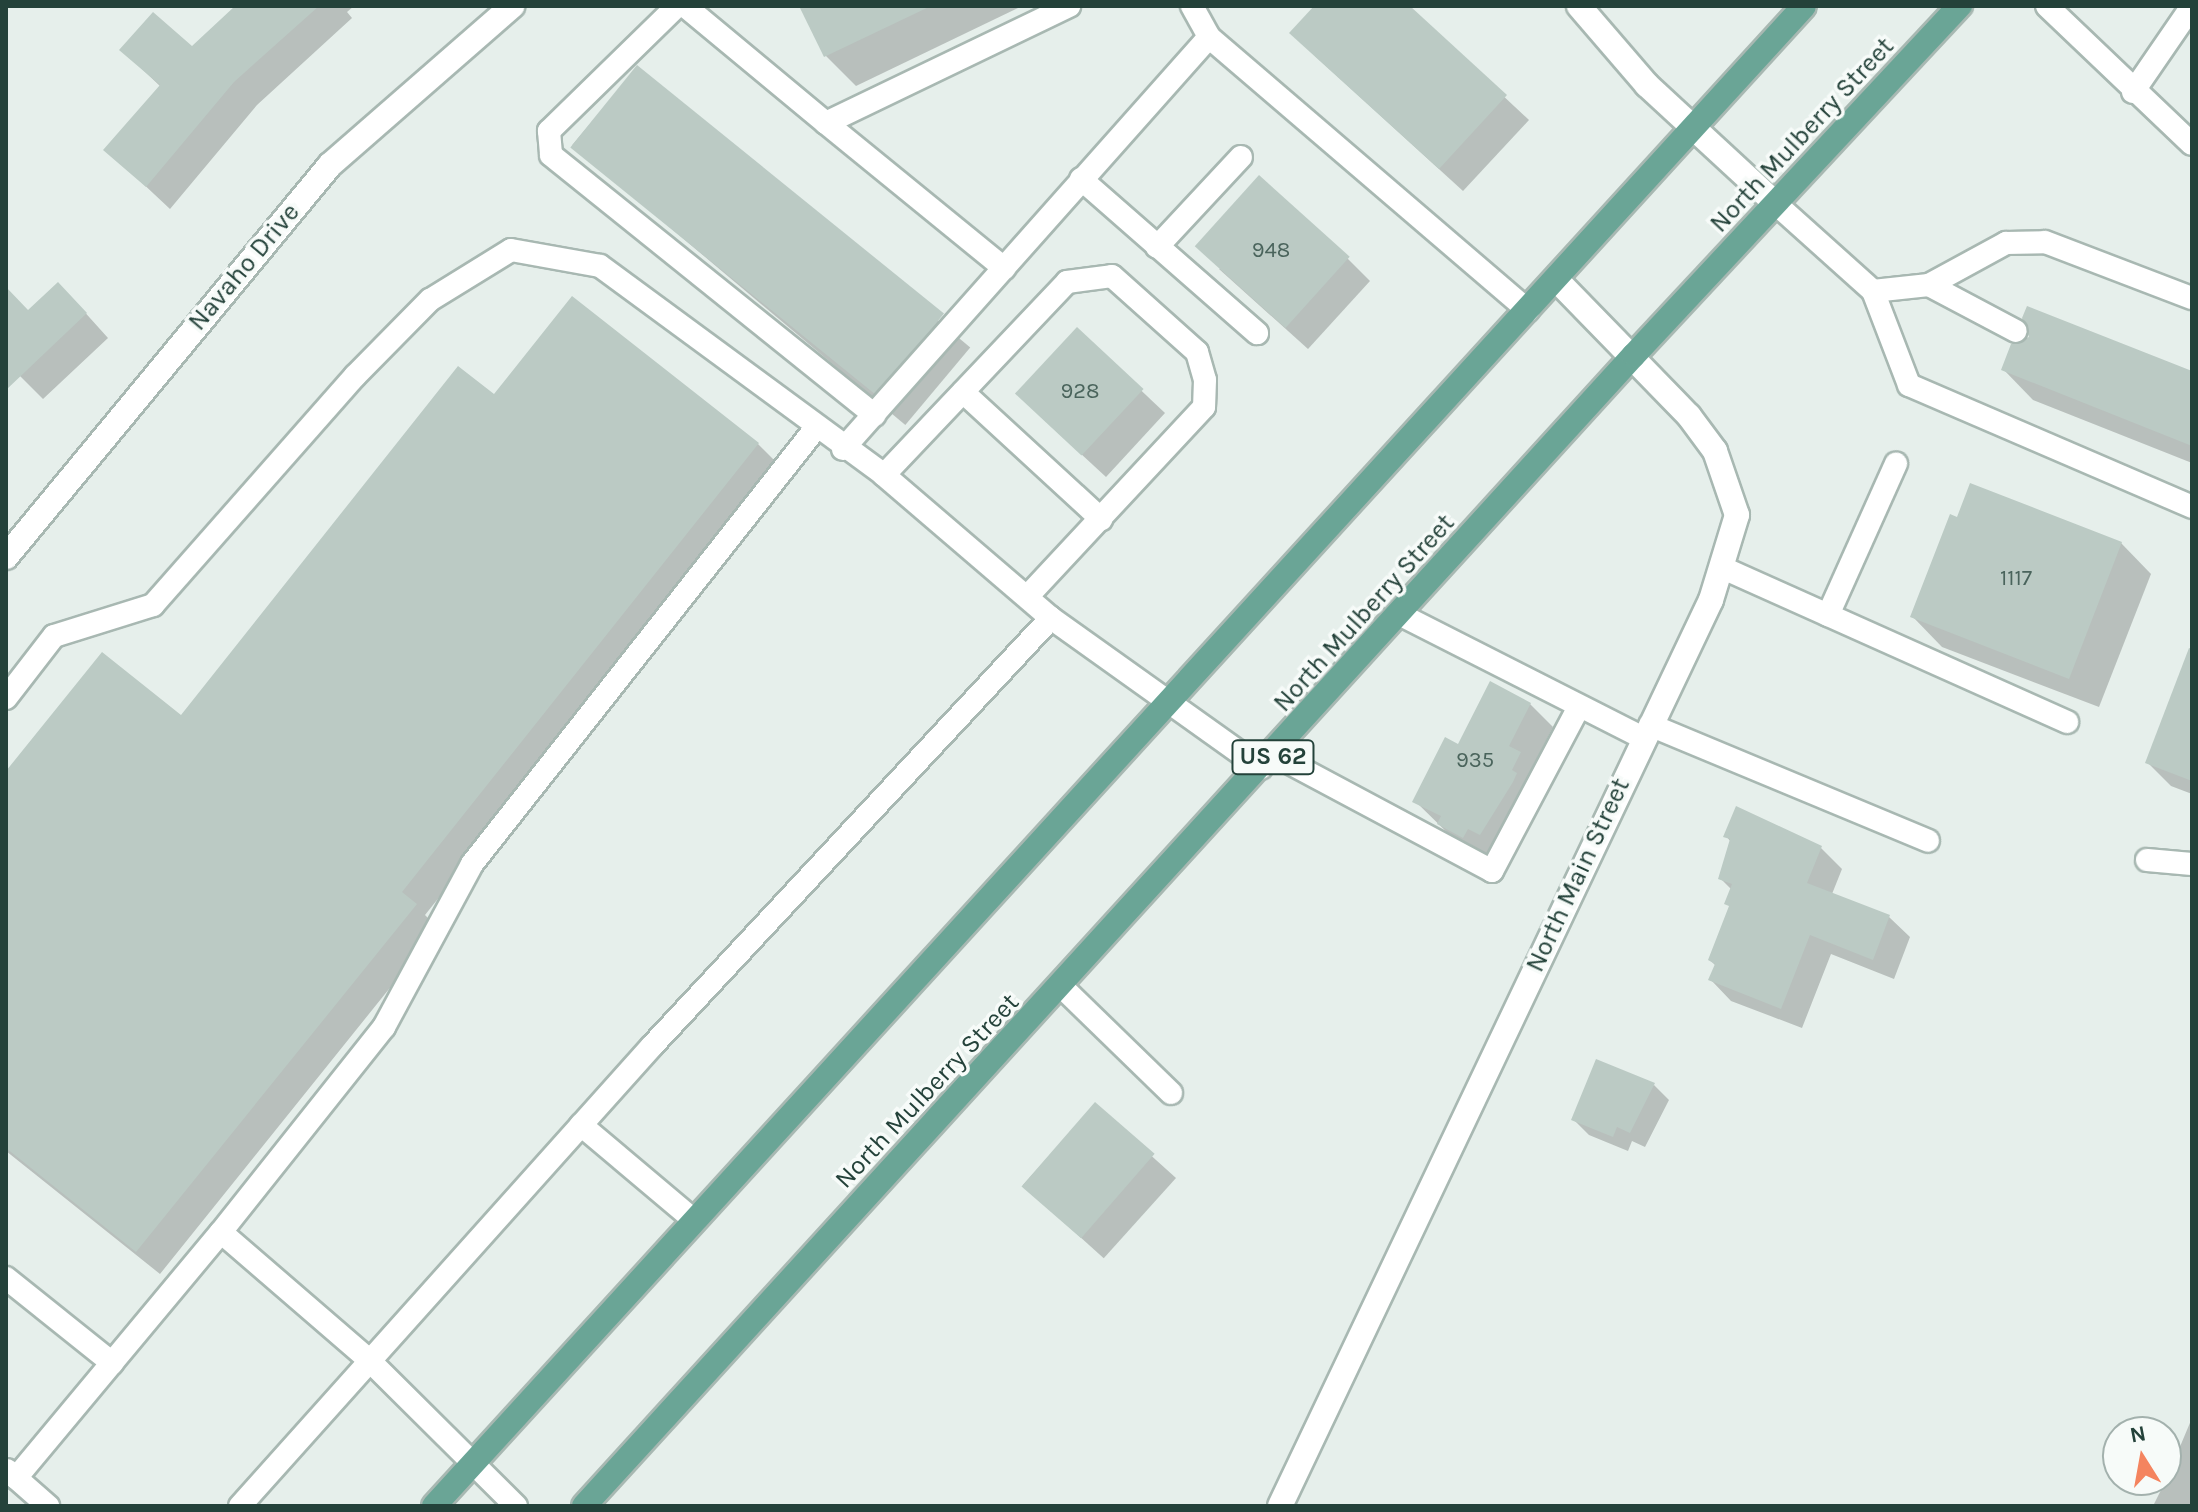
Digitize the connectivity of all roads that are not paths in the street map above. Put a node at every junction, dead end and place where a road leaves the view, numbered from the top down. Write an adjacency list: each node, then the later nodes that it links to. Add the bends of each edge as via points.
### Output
1 (512, 6): 37 (street, Navaho Drive, via 330,165)
2 (677, 6): 30 (lane, via 549,131 551,155)
3 (685, 6): 13 (lane)
4 (1069, 6): 13 (lane)
5 (1192, 6): 11 (lane)
6 (1579, 6): 14 (street, via 1647,85)
7 (1804, 6): 14 (main road)
8 (1960, 6): 18 (main road, North Mulberry Street / US 62)
9 (2047, 6): 12 (lane)
10 (2192, 6): 12 (lane)
11 (1209, 37): 17 (lane); 25 (lane)
12 (2133, 92): 15 (lane)
13 (826, 123): 20 (lane)
14 (1693, 127): 18 (street); 21 (main road)
15 (2192, 144)
16 (1241, 157): 19 (lane)
17 (1081, 179): 19 (lane); 20 (lane)
18 (1776, 204): 23 (lane); 28 (main road, North Mulberry Street / US 62)
19 (1157, 247): 27 (lane)
20 (1004, 268): 30 (lane)
21 (1556, 279): 25 (main road); 28 (street, North Main Street)
22 (1929, 285): 23 (lane); 24 (lane, via 2006,243 2045,242); 26 (lane)
23 (1873, 291): 35 (lane, via 1909,385)
24 (2192, 298)
25 (1528, 310): 44 (main road)
26 (2016, 331)
27 (1257, 333)
28 (1634, 355): 38 (street, North Main Street, via 1689,416 1728,479 1737,515); 40 (main road, North Mulberry Street / US 62)
29 (963, 392): 34 (lane); 36 (lane); 36 (lane, via 1067,282 1089,275 1112,276 1197,352 1205,380 1204,407)
30 (874, 415): 32 (lane)
31 (815, 429): 32 (lane); 43 (lane, via 600,266 511,250 430,300 355,376 153,605 54,636); 56 (lane, via 472,864 384,1027)
32 (843, 449): 34 (lane)
33 (1896, 464): 41 (lane)
34 (884, 475): 39 (lane)
35 (2192, 507)
36 (1101, 519): 39 (lane)
37 (6, 557)
38 (1723, 568): 41 (lane); 47 (street, North Main Street)
39 (1028, 596): 42 (lane)
40 (1399, 614): 45 (lane); 48 (main road, North Mulberry Street / US 62)
41 (1828, 615): 46 (lane)
42 (1051, 618): 44 (lane); 54 (lane)
43 (6, 698)
44 (1171, 701): 48 (lane); 55 (main road)
45 (1579, 707): 47 (lane); 48 (lane, via 1492,871)
46 (2067, 722)
47 (1646, 732): 49 (lane); 67 (street, North Main Street)
48 (1268, 762): 52 (main road, North Mulberry Street / US 62)
49 (1928, 841)
50 (2147, 860): 51 (lane)
51 (2192, 864)
52 (1062, 987): 53 (lane); 66 (main road, North Mulberry Street / US 62)
53 (1171, 1093)
54 (581, 1125): 55 (lane); 58 (lane)
55 (695, 1221): 60 (main road)
56 (221, 1232): 58 (lane); 59 (lane)
57 (6, 1278): 59 (lane)
58 (368, 1359): 60 (lane); 63 (lane)
59 (112, 1363): 61 (lane)
60 (474, 1462): 64 (main road); 65 (lane)
61 (11, 1474): 62 (lane)
62 (48, 1506)
63 (240, 1506)
64 (434, 1506)
65 (516, 1506)
66 (584, 1506)
67 (1280, 1506)

